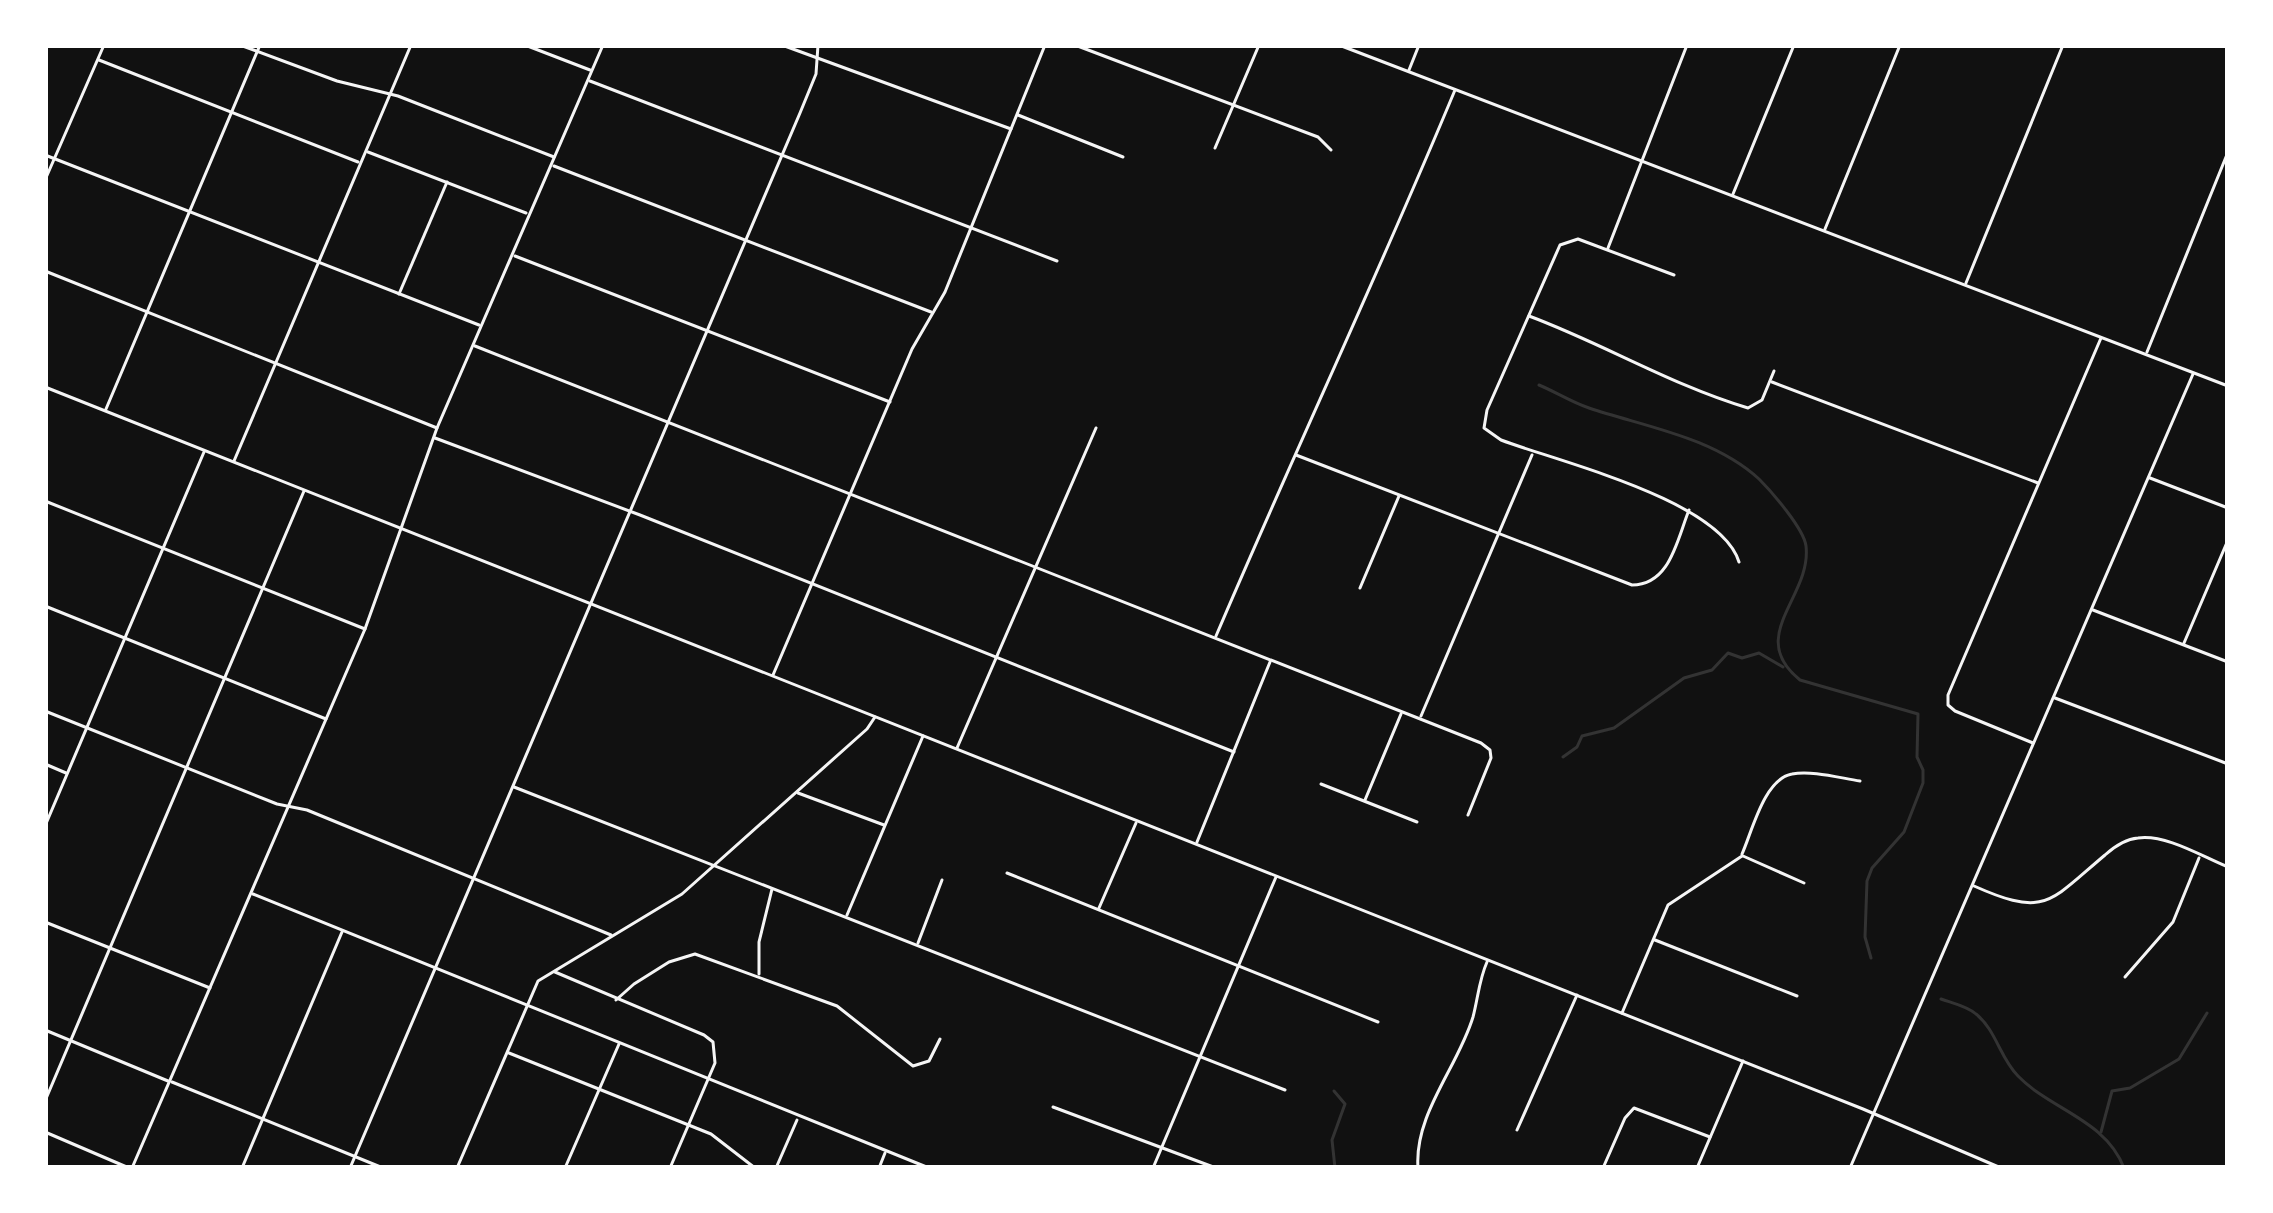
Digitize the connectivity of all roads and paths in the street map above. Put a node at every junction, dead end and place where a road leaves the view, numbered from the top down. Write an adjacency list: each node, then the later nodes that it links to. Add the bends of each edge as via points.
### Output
1 (104, 45): 20 (street)
2 (240, 45): 18 (street)
3 (260, 45): 18 (street)
4 (411, 45): 25 (street)
5 (525, 45): 21 (street)
6 (603, 45): 21 (street)
7 (784, 45): 19 (street)
8 (818, 45): 19 (street)
9 (1045, 45): 28 (street)
10 (1075, 45): 26 (street)
11 (1259, 45): 26 (street)
12 (1340, 45): 22 (street)
13 (1419, 45): 22 (street)
14 (1687, 45): 39 (street)
15 (1794, 45): 44 (street)
16 (1900, 45): 48 (street)
17 (2063, 45): 56 (street)
18 (257, 52): 25 (street); 27 (street)
19 (819, 56): 29 (street); 35 (street)
20 (97, 60): 27 (street); 38 (street)
21 (592, 71): 23 (street)
22 (1408, 71): 24 (street)
23 (588, 80): 35 (street); 36 (street)
24 (1455, 89): 39 (street); 80 (street)
25 (390, 95): 32 (street); 36 (street)
26 (1233, 105): 30 (street); 31 (street, via 1318,137)
27 (232, 112): 40 (street); 45 (street)
28 (1017, 115): 29 (street); 37 (street)
29 (1013, 129): 47 (street)
30 (1215, 148)
31 (1331, 150)
32 (366, 151): 40 (street); 43 (street)
33 (2228, 152): 65 (street)
34 (45, 155): 38 (street)
35 (781, 155): 47 (street); 49 (street)
36 (555, 158): 41 (street)
37 (1123, 158)
38 (54, 159): 42 (street); 45 (street)
39 (1642, 161): 44 (street); 50 (street)
40 (361, 163): 53 (street)
41 (552, 165): 46 (street); 49 (street)
42 (45, 180)
43 (447, 182): 46 (street); 57 (street)
44 (1732, 195): 48 (street)
45 (190, 212): 53 (street); 58 (street)
46 (530, 215): 51 (street)
47 (972, 229): 52 (street); 59 (street)
48 (1824, 231): 56 (street)
49 (745, 241): 59 (street); 62 (street)
50 (1608, 250): 55 (street); 60 (street, via 1568,240 1552,255)
51 (513, 255): 61 (street); 62 (street)
52 (1057, 261)
53 (318, 263): 57 (street); 66 (street)
54 (45, 271): 58 (street)
55 (1673, 275)
56 (1965, 285): 63 (street)
57 (399, 296): 61 (street)
58 (147, 311): 66 (street); 73 (street)
59 (933, 313): 72 (street)
60 (1527, 316): 69 (street, via 1742,406 1757,405); 79 (street, via 1484,428)
61 (481, 326): 64 (street)
62 (707, 331): 72 (street); 74 (street)
63 (2102, 337): 65 (street); 83 (street)
64 (473, 345): 74 (street); 75 (street)
65 (2146, 354): 68 (street)
66 (276, 363): 75 (street); 81 (street)
67 (1774, 371): 69 (street)
68 (2194, 372): 70 (street); 82 (street)
69 (1770, 382): 83 (street)
70 (2228, 386)
71 (45, 387): 73 (street)
72 (890, 402): 85 (street)
73 (105, 411): 78 (street)
74 (668, 422): 85 (street); 90 (street)
75 (437, 428): 77 (street)
76 (1096, 428): 96 (street)
77 (434, 438): 90 (street); 91 (street)
78 (204, 451): 81 (street); 94 (street)
79 (1533, 452): 89 (street); 92 (street)
80 (1294, 454): 86 (street); 105 (street)
81 (233, 462): 84 (street)
82 (2149, 477): 88 (street); 102 (street)
83 (2039, 483): 120 (street, via 1948,704)
84 (304, 491): 91 (street); 99 (street)
85 (851, 494): 96 (street); 97 (street)
86 (1400, 494): 92 (street); 98 (street)
87 (45, 501): 94 (street)
88 (2228, 508)
89 (1689, 511): 92 (street, via 1662,574 1639,585); 95 (street, via 1734,547)
90 (630, 512): 97 (street); 100 (street)
91 (402, 530): 100 (street); 103 (street)
92 (1499, 533): 116 (street)
93 (2228, 540): 106 (street)
94 (163, 548): 99 (street); 104 (street)
95 (1738, 562)
96 (1034, 566): 105 (street); 107 (street)
97 (812, 584): 107 (street); 110 (street)
98 (1360, 588)
99 (263, 589): 103 (street); 111 (street)
100 (591, 604): 110 (street); 129 (street)
101 (45, 606): 104 (street)
102 (2092, 609): 106 (street); 112 (street)
103 (364, 629): 117 (street)
104 (125, 638): 111 (street); 118 (street)
105 (1216, 638): 108 (street)
106 (2183, 644): 109 (street)
107 (995, 658): 121 (street); 122 (street)
108 (1271, 659): 114 (street); 122 (street)
109 (2228, 662)
110 (773, 676): 115 (street)
111 (225, 679): 117 (street); 125 (street)
112 (2054, 697): 120 (street); 124 (street)
113 (45, 711): 118 (street)
114 (1403, 711): 116 (street); 131 (street)
115 (875, 716): 119 (street); 130 (street)
116 (1420, 718): 133 (street, via 1490,750)
117 (326, 719): 132 (street)
118 (86, 728): 125 (street); 126 (street)
119 (923, 736): 121 (street); 137 (street)
120 (2033, 743): 148 (street)
121 (957, 749): 134 (street)
122 (1234, 752): 138 (street)
123 (45, 764): 126 (street)
124 (2228, 764)
125 (187, 768): 132 (street); 158 (street)
126 (67, 774): 136 (street)
127 (1860, 781): 139 (street, via 1793,773 1780,779)
128 (1321, 784): 131 (street)
129 (513, 787): 141 (street); 145 (street)
130 (796, 792): 137 (street); 141 (street)
131 (1365, 801): 135 (street)
132 (289, 805): 145 (street); 150 (street)
133 (1468, 815)
134 (1137, 820): 138 (street); 151 (street)
135 (1417, 822)
136 (45, 826)
137 (886, 826): 152 (street)
138 (1196, 843): 144 (street)
139 (1742, 856): 147 (street); 156 (street, via 1668,905)
140 (2200, 856): 142 (street); 148 (street, via 2133,838 2032,905); 164 (street, via 2173,922)
141 (713, 866): 149 (street); 155 (street)
142 (2228, 867)
143 (1007, 873): 151 (street)
144 (1277, 875): 159 (street); 160 (street)
145 (475, 877): 155 (street); 161 (street)
146 (942, 880): 157 (street)
147 (1804, 883)
148 (1972, 885): 185 (street)
149 (773, 888): 152 (street); 163 (street)
150 (251, 893): 154 (street); 165 (street)
151 (1098, 910): 160 (street)
152 (847, 917): 157 (street)
153 (45, 922): 158 (street)
154 (343, 930): 161 (street); 187 (street)
155 (613, 937): 162 (street)
156 (1653, 939): 167 (street); 170 (street)
157 (917, 944): 177 (street)
158 (111, 947): 165 (street); 174 (street)
159 (1488, 960): 166 (street); 208 (street, via 1473,1017 1420,1139)
160 (1239, 966): 171 (street); 177 (street)
161 (436, 967): 169 (street); 194 (street)
162 (554, 970): 168 (street); 169 (street, via 538,980)
163 (758, 976): 168 (street, via 686,954); 173 (street, via 846,1011 913,1066 929,1061)
164 (2125, 977)
165 (211, 988): 180 (street)
166 (1576, 995): 170 (street); 189 (street)
167 (1797, 996)
168 (616, 1000): 179 (street, via 704,1034 716,1047)
169 (526, 1006): 175 (street); 176 (street)
170 (1622, 1013): 178 (street)
171 (1378, 1022)
172 (45, 1030): 174 (street)
173 (940, 1039)
174 (71, 1041): 180 (street); 183 (street)
175 (619, 1044): 179 (street); 181 (street)
176 (507, 1052): 181 (street); 199 (street)
177 (1200, 1057): 182 (street); 192 (street)
178 (1743, 1061): 185 (street); 191 (street)
179 (709, 1080): 186 (street); 188 (street)
180 (170, 1082): 187 (street); 195 (street)
181 (599, 1090): 188 (street); 200 (street)
182 (1285, 1090)
183 (45, 1101)
184 (1052, 1107): 192 (street)
185 (1874, 1113): 211 (street); 212 (street)
186 (798, 1117): 193 (street); 203 (street)
187 (262, 1119): 194 (street); 196 (street)
188 (689, 1125): 201 (street); 202 (street)
189 (1517, 1130)
190 (45, 1132): 195 (street)
191 (1710, 1137): 209 (street, via 1631,1109); 210 (street)
192 (1161, 1148): 206 (street); 207 (street)
193 (886, 1150): 204 (street); 205 (street)
194 (355, 1157): 197 (street); 198 (street)
195 (130, 1168)
196 (242, 1168)
197 (350, 1168)
198 (383, 1168)
199 (457, 1168)
200 (566, 1168)
201 (670, 1168)
202 (755, 1168)
203 (776, 1168)
204 (879, 1168)
205 (928, 1168)
206 (1153, 1168)
207 (1216, 1168)
208 (1418, 1168)
209 (1604, 1168)
210 (1697, 1168)
211 (1850, 1168)
212 (2001, 1168)

